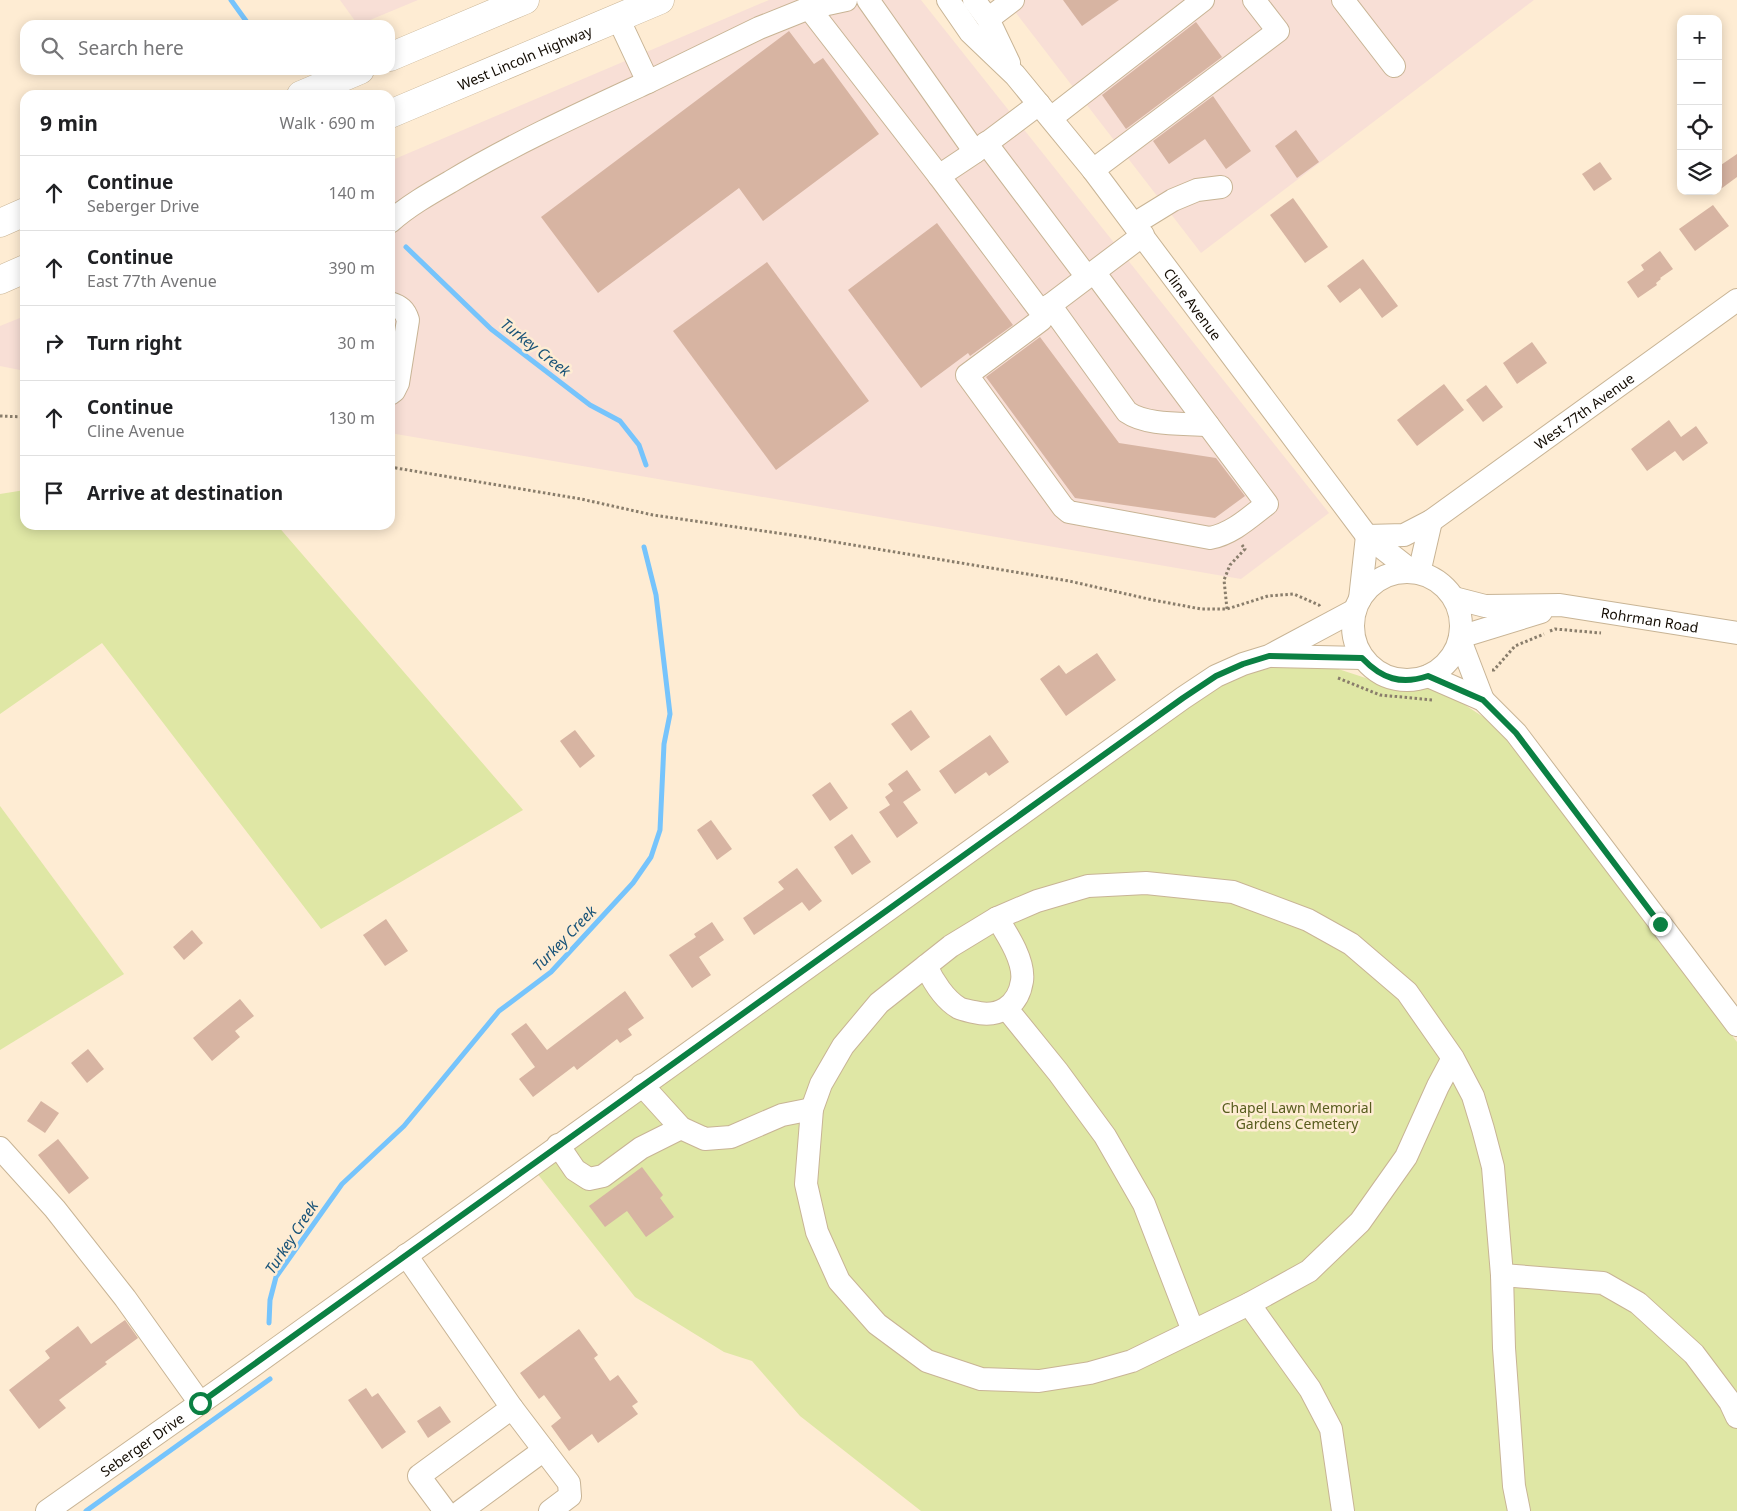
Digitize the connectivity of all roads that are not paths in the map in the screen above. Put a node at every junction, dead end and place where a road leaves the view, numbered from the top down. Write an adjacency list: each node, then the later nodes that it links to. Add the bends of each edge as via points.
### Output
1 (525, 0): 14 (main road)
2 (660, 0): 12 (main road, West Lincoln Highway)
3 (846, 0): 11 (street)
4 (868, 0): 22 (street)
5 (948, 0): 17 (street, Cline Avenue, via 970,32)
6 (974, 0): 13 (street, Cline Avenue)
7 (1013, 0): 13 (street)
8 (1203, 0): 20 (street)
9 (1254, 0): 23 (street, via 1278,31)
10 (1343, 0): 15 (street)
11 (809, 8): 18 (street, via 759,28); 24 (street)
12 (618, 18): 18 (street); 21 (main road, West Lincoln Highway)
13 (988, 19): 17 (street, Cline Avenue)
14 (395, 55)
15 (1394, 66)
16 (348, 75): 19 (main road)
17 (1015, 75): 20 (street, Cline Avenue)
18 (648, 82): 27 (street, via 477,165)
19 (313, 90)
20 (1045, 111): 22 (street); 23 (street, Cline Avenue)
21 (395, 112)
22 (980, 148): 24 (street); 31 (street)
23 (1093, 170): 29 (street, Cline Avenue)
24 (940, 176): 35 (street)
25 (1221, 187): 29 (street, via 1197,190 1173,200)
26 (20, 214): 28 (main road)
27 (395, 218)
28 (0, 223)
29 (1139, 230): 31 (street); 39 (street, Cline Avenue)
30 (20, 271): 32 (main road)
31 (1090, 275): 35 (street); 37 (street)
32 (0, 280)
33 (1737, 300): 38 (street, West 77th Avenue)
34 (398, 307): 36 (street, via 408,320)
35 (1046, 309): 37 (street, via 1127,412 1146,421); 37 (street, via 1041,320 967,375 1069,512 1210,538 1232,530 1268,504)
36 (395, 390)
37 (1208, 425)
38 (1430, 521): 39 (street, West 77th Avenue, via 1404,535); 40 (street)
39 (1367, 536): 40 (street, Cline Avenue); 42 (street)
40 (1416, 573): 41 (street, via 1439,582); 42 (street, via 1388,575 1368,589)
41 (1454, 598): 43 (street, Rohrman Road, via 1485,606); 45 (street, via 1461,617)
42 (1357, 605): 46 (street); 47 (street, via 1352,622 1353,635)
43 (1560, 605): 44 (street, Rohrman Road); 45 (street, Rohrman Road)
44 (1737, 633)
45 (1460, 638): 48 (street, via 1451,658); 49 (street)
46 (1269, 656): 47 (street); 55 (street, Seberger Drive, via 1216,676 1183,698)
47 (1362, 658): 48 (street, via 1380,674 1392,678 1404,681)
48 (1428, 676): 49 (street)
49 (1483, 700): 53 (street, via 1516,733)
50 (997, 918): 51 (street, via 951,946); 52 (street, via 1019,958 1022,980 1017,998); 54 (street, via 1088,886 1146,883 1233,892 1308,920 1352,944 1407,992)
51 (926, 966): 52 (street, via 931,978 960,1009 983,1014); 56 (street, via 880,1003 843,1046 821,1084)
52 (1007, 1009): 63 (street, via 1105,1136 1144,1204)
53 (1737, 1025)
54 (1453, 1058): 61 (street, via 1473,1096 1493,1167); 62 (street, via 1406,1157 1360,1222 1309,1271)
55 (642, 1086): 57 (street); 58 (street, Seberger Drive)
56 (812, 1109): 57 (street, via 782,1115 731,1137 705,1139); 63 (street, via 806,1184 817,1232 840,1281 877,1324 928,1360 982,1379 1038,1381 1090,1373 1132,1361)
57 (681, 1128): 58 (street, via 641,1148 603,1176 589,1179 575,1170)
58 (558, 1145): 60 (street, Seberger Drive)
59 (0, 1148): 64 (street, via 55,1209 125,1298)
60 (406, 1255): 64 (street, Seberger Drive); 65 (street)
61 (1502, 1276): 66 (street, via 1603,1283 1638,1303 1694,1354 1730,1402); 73 (street, via 1514,1486)
62 (1249, 1304): 63 (street); 72 (street, via 1310,1389 1331,1429)
63 (1193, 1331)
64 (200, 1403): 68 (street, Seberger Drive)
65 (512, 1408): 67 (street); 69 (street, via 419,1476)
66 (1737, 1417)
67 (544, 1450): 70 (street); 71 (street, via 569,1483 570,1496)
68 (48, 1511)
69 (445, 1511)
70 (461, 1511)
71 (550, 1511)
72 (1343, 1511)
73 (1519, 1511)

